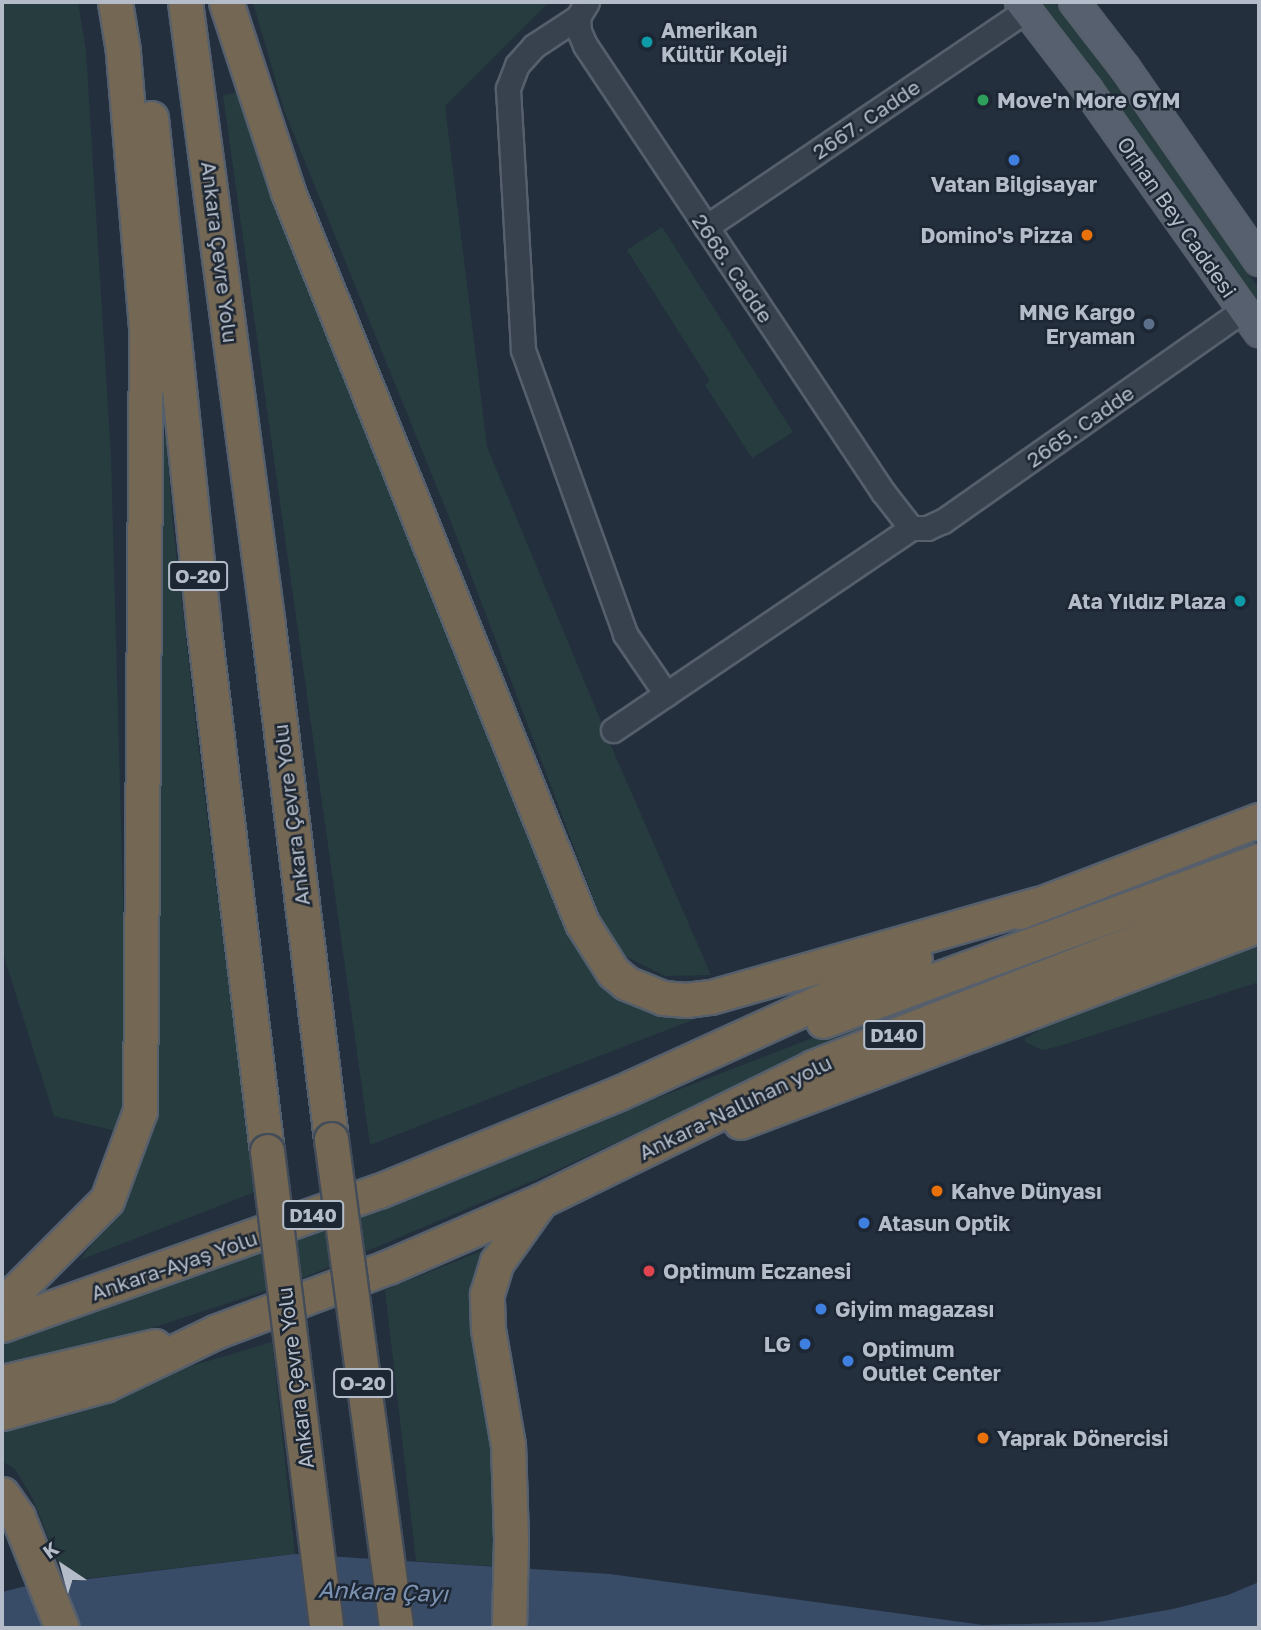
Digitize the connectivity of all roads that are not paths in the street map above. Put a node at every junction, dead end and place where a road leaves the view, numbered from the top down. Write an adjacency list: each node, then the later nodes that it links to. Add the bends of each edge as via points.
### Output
1 (115, 2): 23 (highway, via 146,327 140,1111 107,1200)
2 (131, 2): 29 (highway, Ankara Çevre Yolu / O-20, bridge, via 147,77 204,630)
3 (186, 2): 30 (highway, Ankara Çevre Yolu / O-20, bridge)
4 (226, 2): 18 (highway, via 288,192 582,923 613,972 626,983 663,998 711,997)
5 (1074, 2): 9 (main road, Orhan Bey Caddesi)
6 (1023, 6): 8 (street, 2667. Cadde); 10 (main road, Orhan Bey Caddesi)
7 (582, 10): 8 (street, 2668. Cadde, via 579,31 585,45); 13 (street, via 534,46 517,65 508,89 523,349 621,624)
8 (706, 227): 12 (street, 2668. Cadde)
9 (1259, 261)
10 (1243, 310): 11 (main road, Orhan Bey Caddesi); 12 (street, 2665. Cadde, via 943,521)
11 (1259, 332)
12 (911, 528): 13 (street)
13 (666, 694): 14 (street)
14 (613, 730)
15 (1259, 820): 18 (highway)
16 (1259, 861): 20 (highway, Ankara-Nallıhan yolu / D140)
17 (1259, 893): 21 (highway, Ankara-Nallıhan yolu / D140, via 813,1067)
18 (1038, 904): 20 (highway)
19 (1259, 925): 21 (highway, via 784,1107)
20 (619, 1093): 23 (highway, Ankara-Ayaş Yolu / D140, via 379,1191 204,1255)
21 (618, 1164): 22 (highway, Ankara-Nallıhan yolu / D140)
22 (540, 1201): 24 (highway, Ankara-Nallıhan yolu / D140, via 388,1267); 31 (highway, via 497,1262 486,1294 508,1445)
23 (5, 1306)
24 (215, 1332): 25 (highway, D140); 26 (highway, via 105,1385)
25 (2, 1382)
26 (2, 1413)
27 (2, 1494): 28 (highway, via 18,1517)
28 (62, 1628)
29 (326, 1628)
30 (396, 1628)
31 (509, 1628)

